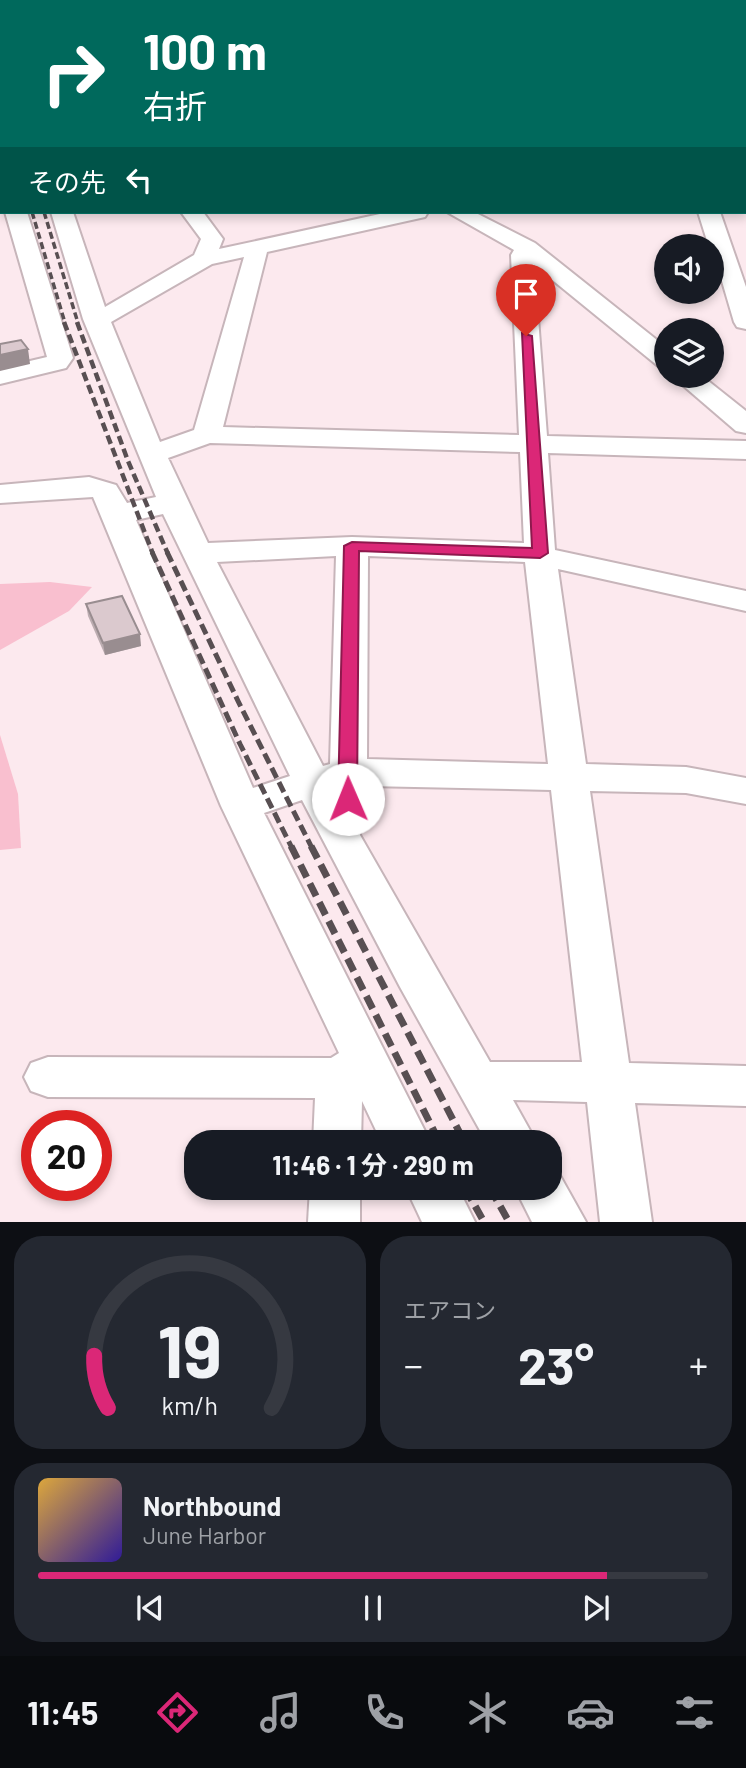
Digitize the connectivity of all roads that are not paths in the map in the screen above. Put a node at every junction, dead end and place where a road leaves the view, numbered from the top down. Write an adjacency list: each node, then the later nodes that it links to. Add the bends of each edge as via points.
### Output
1 (17, 214): 13 (street, via 60,358 57,363)
2 (63, 214): 10 (street)
3 (193, 214): 9 (street, via 212,239)
4 (408, 214): 8 (street)
5 (458, 214): 7 (street)
6 (710, 214): 11 (street)
7 (527, 248): 12 (street); 17 (street, via 522,255)
8 (253, 250): 9 (street); 16 (street, via 256,253)
9 (204, 259): 10 (street)
10 (95, 319): 19 (street)
11 (746, 322)
12 (654, 351)
13 (0, 376)
14 (700, 388): 15 (street)
15 (746, 425)
16 (206, 435): 17 (street); 19 (street)
17 (532, 444): 18 (street); 25 (street)
18 (746, 450)
19 (152, 454): 21 (street)
20 (0, 494): 22 (street, via 98,487)
21 (173, 503): 22 (street); 24 (street)
22 (118, 514): 30 (street)
23 (352, 546): 24 (street); 25 (street); 27 (street)
24 (196, 552): 27 (street)
25 (540, 555): 26 (street); 28 (street)
26 (746, 601)
27 (329, 776): 28 (street); 30 (street); 33 (street, via 348,799 340,834)
28 (568, 777): 29 (street, via 686,780); 34 (street)
29 (746, 791)
30 (241, 806): 31 (street)
31 (352, 1070): 32 (street); 36 (street); 37 (street)
32 (48, 1077)
33 (476, 1083): 34 (street); 38 (street)
34 (609, 1084): 35 (street); 45 (street)
35 (746, 1086)
36 (340, 1130)
37 (397, 1130)
38 (505, 1130)
39 (335, 1200): 42 (street)
40 (437, 1200): 43 (street)
41 (547, 1200): 44 (street)
42 (334, 1222)
43 (449, 1222)
44 (561, 1222)
45 (626, 1222)

